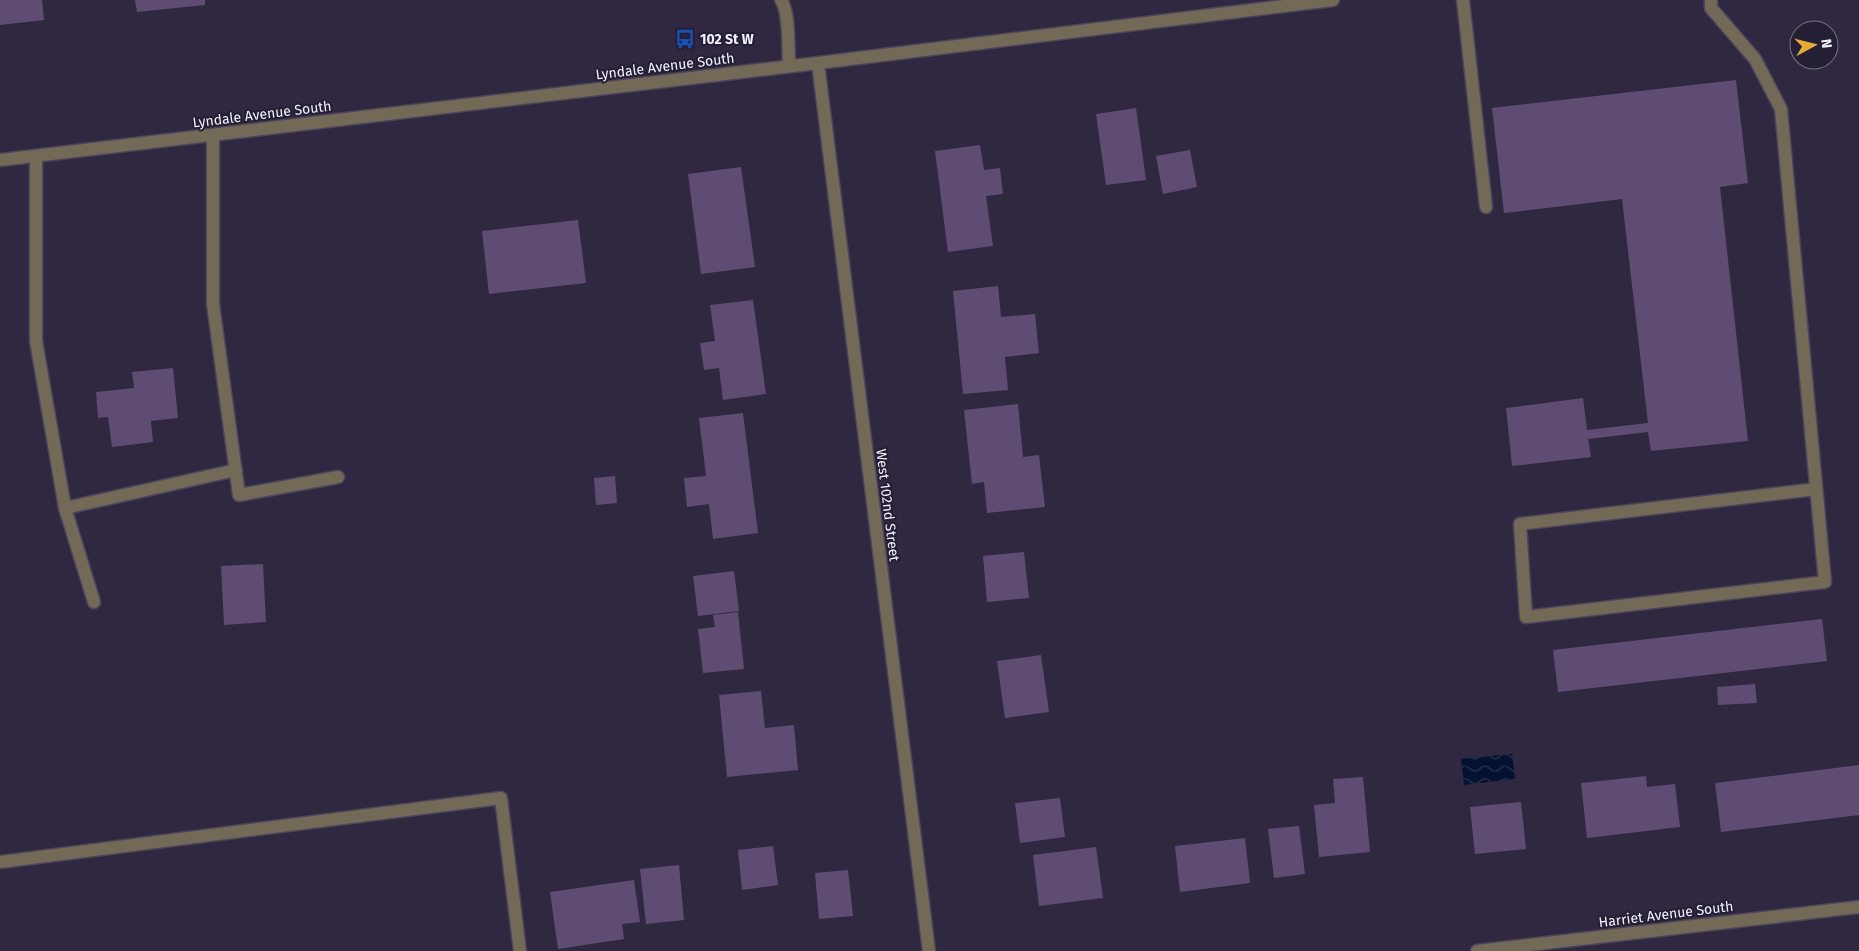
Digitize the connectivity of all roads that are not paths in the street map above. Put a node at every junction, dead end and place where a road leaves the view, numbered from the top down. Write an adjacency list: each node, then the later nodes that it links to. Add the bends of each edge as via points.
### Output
1 (781, 0): 7 (street, via 787,21)
2 (1333, 0): 5 (street, Lyndale Avenue South)
3 (1463, 0): 11 (street)
4 (1711, 0): 14 (street, via 1711,8 1755,59 1781,109)
5 (1272, 4): 6 (street, Lyndale Avenue South)
6 (818, 63): 7 (street, Lyndale Avenue South); 20 (street, West 102nd Street)
7 (789, 66): 8 (street, Lyndale Avenue South)
8 (214, 135): 9 (street, Lyndale Avenue South); 12 (street, via 213,304)
9 (36, 156): 10 (street, Lyndale Avenue South); 15 (street, via 36,341)
10 (0, 160)
11 (1486, 207)
12 (236, 470): 13 (street, via 239,495); 15 (street)
13 (338, 477)
14 (1816, 489): 14 (street, via 1825,582 1526,617 1520,524)
15 (65, 508): 16 (street)
16 (94, 602)
17 (0, 862): 19 (street, via 501,798)
18 (1859, 906): 21 (street, Harriet Avenue South)
19 (520, 951)
20 (929, 951)
21 (1477, 951)

